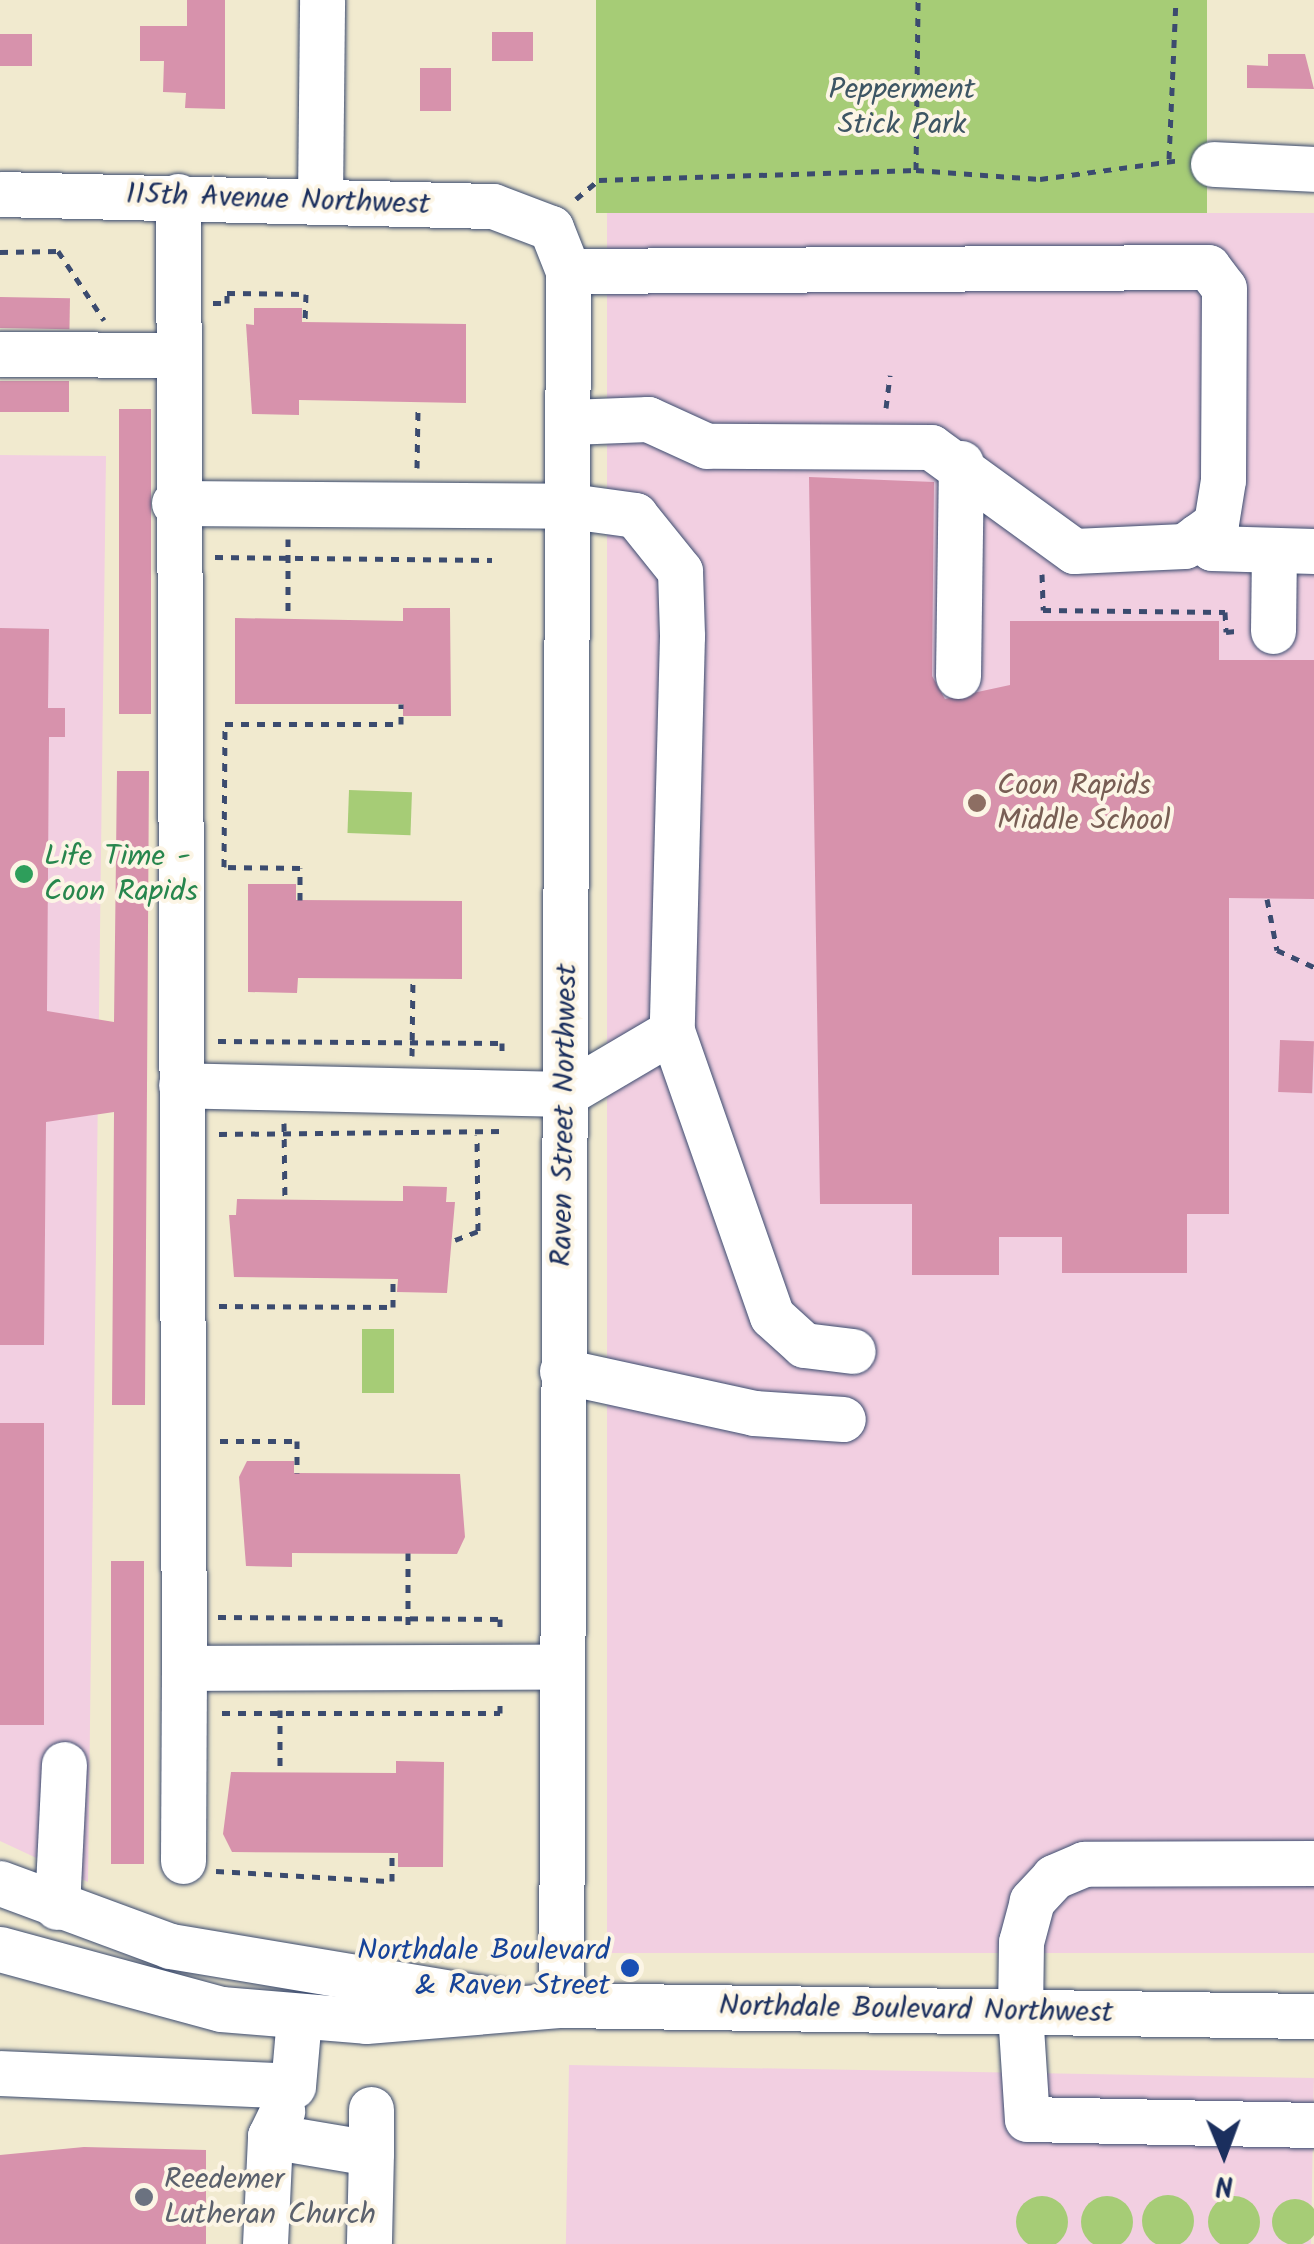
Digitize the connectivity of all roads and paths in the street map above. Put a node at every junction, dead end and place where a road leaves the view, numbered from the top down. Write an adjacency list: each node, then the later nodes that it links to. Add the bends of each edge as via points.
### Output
1 (322, 0): 10 (street)
2 (918, 0): 7 (path)
3 (1176, 0): 4 (path)
4 (1168, 159): 5 (path); 7 (path, via 1040,179)
5 (1213, 164): 6 (street)
6 (1314, 169)
7 (916, 170): 11 (path, via 599,180)
8 (0, 194): 9 (street, 115th Avenue Northwest)
9 (178, 196): 10 (street, 115th Avenue Northwest); 14 (street)
10 (320, 199): 11 (street, 115th Avenue Northwest, via 493,206)
11 (551, 228): 13 (street, Raven Street Northwest)
12 (0, 252): 17 (path, via 65,255)
13 (568, 271): 22 (street, Raven Street Northwest); 27 (street, via 1208,267 1224,288 1223,480 1216,523)
14 (177, 303): 15 (path, via 306,294); 18 (street)
15 (306, 322)
16 (0, 354): 17 (street)
17 (126, 354): 18 (street)
18 (176, 355): 24 (street)
19 (890, 375): 21 (path)
20 (418, 410): 25 (path)
21 (880, 418)
22 (569, 422): 23 (street, via 648,419 707,446 931,447); 26 (street, Raven Street Northwest)
23 (961, 463): 27 (street, via 1074,550 1184,546); 35 (street)
24 (174, 504): 25 (street); 44 (street)
25 (417, 505): 26 (street)
26 (570, 506): 41 (street, via 635,515 680,571); 47 (street, Raven Street Northwest)
27 (1198, 536): 28 (street, via 1212,548)
28 (1294, 551): 34 (street)
29 (1042, 556): 34 (path, via 1042,610 1226,612 1226,632)
30 (224, 557): 31 (path)
31 (288, 559): 32 (path); 33 (path)
32 (492, 560)
33 (288, 611)
34 (1273, 631)
35 (958, 676)
36 (401, 704): 38 (path, via 401,724 225,724 224,867 300,868)
37 (1267, 899): 39 (path, via 1277,950)
38 (300, 900)
39 (1314, 967)
40 (413, 979): 43 (path)
41 (672, 1031): 47 (street); 56 (street, via 772,1316 804,1346)
42 (222, 1042): 43 (path)
43 (412, 1042): 46 (path); 48 (path, via 502,1042)
44 (181, 1086): 45 (street); 49 (street)
45 (284, 1088): 46 (street); 50 (path)
46 (412, 1090): 48 (street)
47 (565, 1094): 48 (street); 57 (street, Raven Street Northwest)
48 (493, 1096): 51 (path); 51 (path, via 502,1137)
49 (181, 1133): 50 (path); 55 (street)
50 (284, 1136): 51 (path); 52 (path)
51 (477, 1136): 53 (path, via 478,1231)
52 (285, 1200)
53 (454, 1240)
54 (393, 1279): 55 (path, via 393,1307)
55 (182, 1306): 62 (street)
56 (853, 1350)
57 (562, 1371): 58 (street, via 754,1413); 67 (street, Raven Street Northwest)
58 (843, 1420)
59 (220, 1442): 60 (path, via 298,1442)
60 (297, 1473)
61 (408, 1553): 63 (path)
62 (184, 1616): 63 (path); 68 (street)
63 (408, 1619): 64 (path, via 500,1619); 66 (path)
64 (500, 1644)
65 (280, 1667): 66 (street); 68 (street); 71 (path)
66 (408, 1667): 67 (street)
67 (560, 1667): 80 (street, Raven Street Northwest)
68 (184, 1668): 70 (street)
69 (500, 1684): 71 (path, via 500,1713)
70 (184, 1713): 71 (path); 75 (street)
71 (280, 1713): 73 (path)
72 (64, 1764): 78 (street)
73 (280, 1772)
74 (392, 1853): 75 (path, via 392,1881 216,1873 216,1861)
75 (183, 1861)
76 (1314, 1864): 81 (street, via 1084,1864 1054,1878 1032,1901 1021,1942)
77 (0, 1883): 78 (street, Northdale Boulevard Northwest)
78 (57, 1907): 80 (street, Northdale Boulevard Northwest, via 252,1964)
79 (0, 1950): 83 (street, Northdale Boulevard Northwest, via 149,1995)
80 (539, 2005): 81 (street, Northdale Boulevard Northwest); 83 (street, Northdale Boulevard Northwest, via 436,2021)
81 (1020, 2012): 82 (street, Northdale Boulevard Northwest); 86 (street, via 1027,2119)
82 (1314, 2016)
83 (299, 2018): 85 (street)
84 (0, 2072): 85 (street)
85 (293, 2086): 87 (street)
86 (1314, 2125)
87 (270, 2136): 88 (street); 89 (street, via 371,2131)
88 (264, 2244)
89 (369, 2244)

